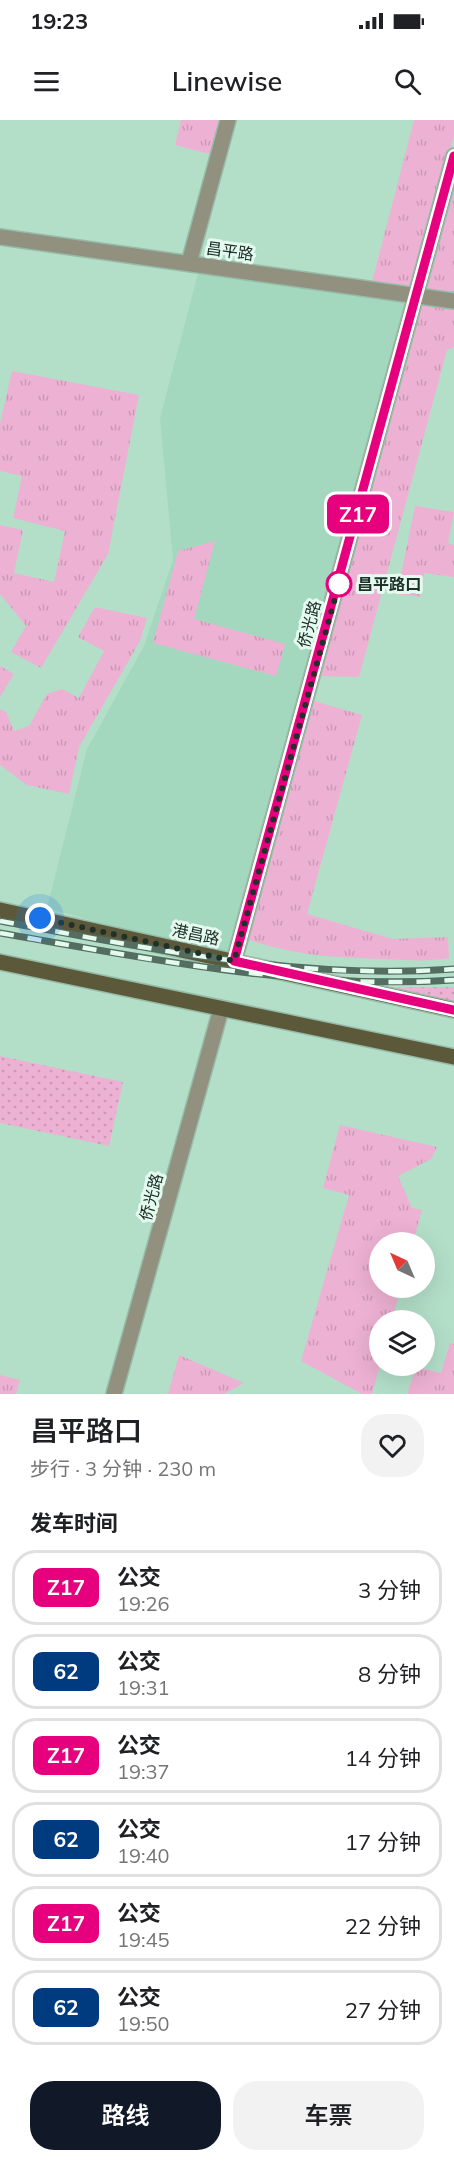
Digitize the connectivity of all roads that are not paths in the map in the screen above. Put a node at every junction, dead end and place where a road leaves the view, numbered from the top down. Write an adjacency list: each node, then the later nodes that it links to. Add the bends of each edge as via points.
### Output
1 (228, 120): 4 (street)
2 (454, 156): 5 (street, 侨光路)
3 (0, 237): 4 (street, 昌平路)
4 (189, 263): 5 (street, 昌平路)
5 (417, 295): 6 (street, 昌平路); 8 (street, 侨光路)
6 (454, 301)
7 (0, 910): 8 (main road, 港昌路)
8 (234, 961): 11 (main road, 港昌路)
9 (0, 962): 10 (main road)
10 (221, 1009): 12 (main road); 13 (street, 侨光路)
11 (454, 1010)
12 (454, 1057)
13 (114, 1394)

